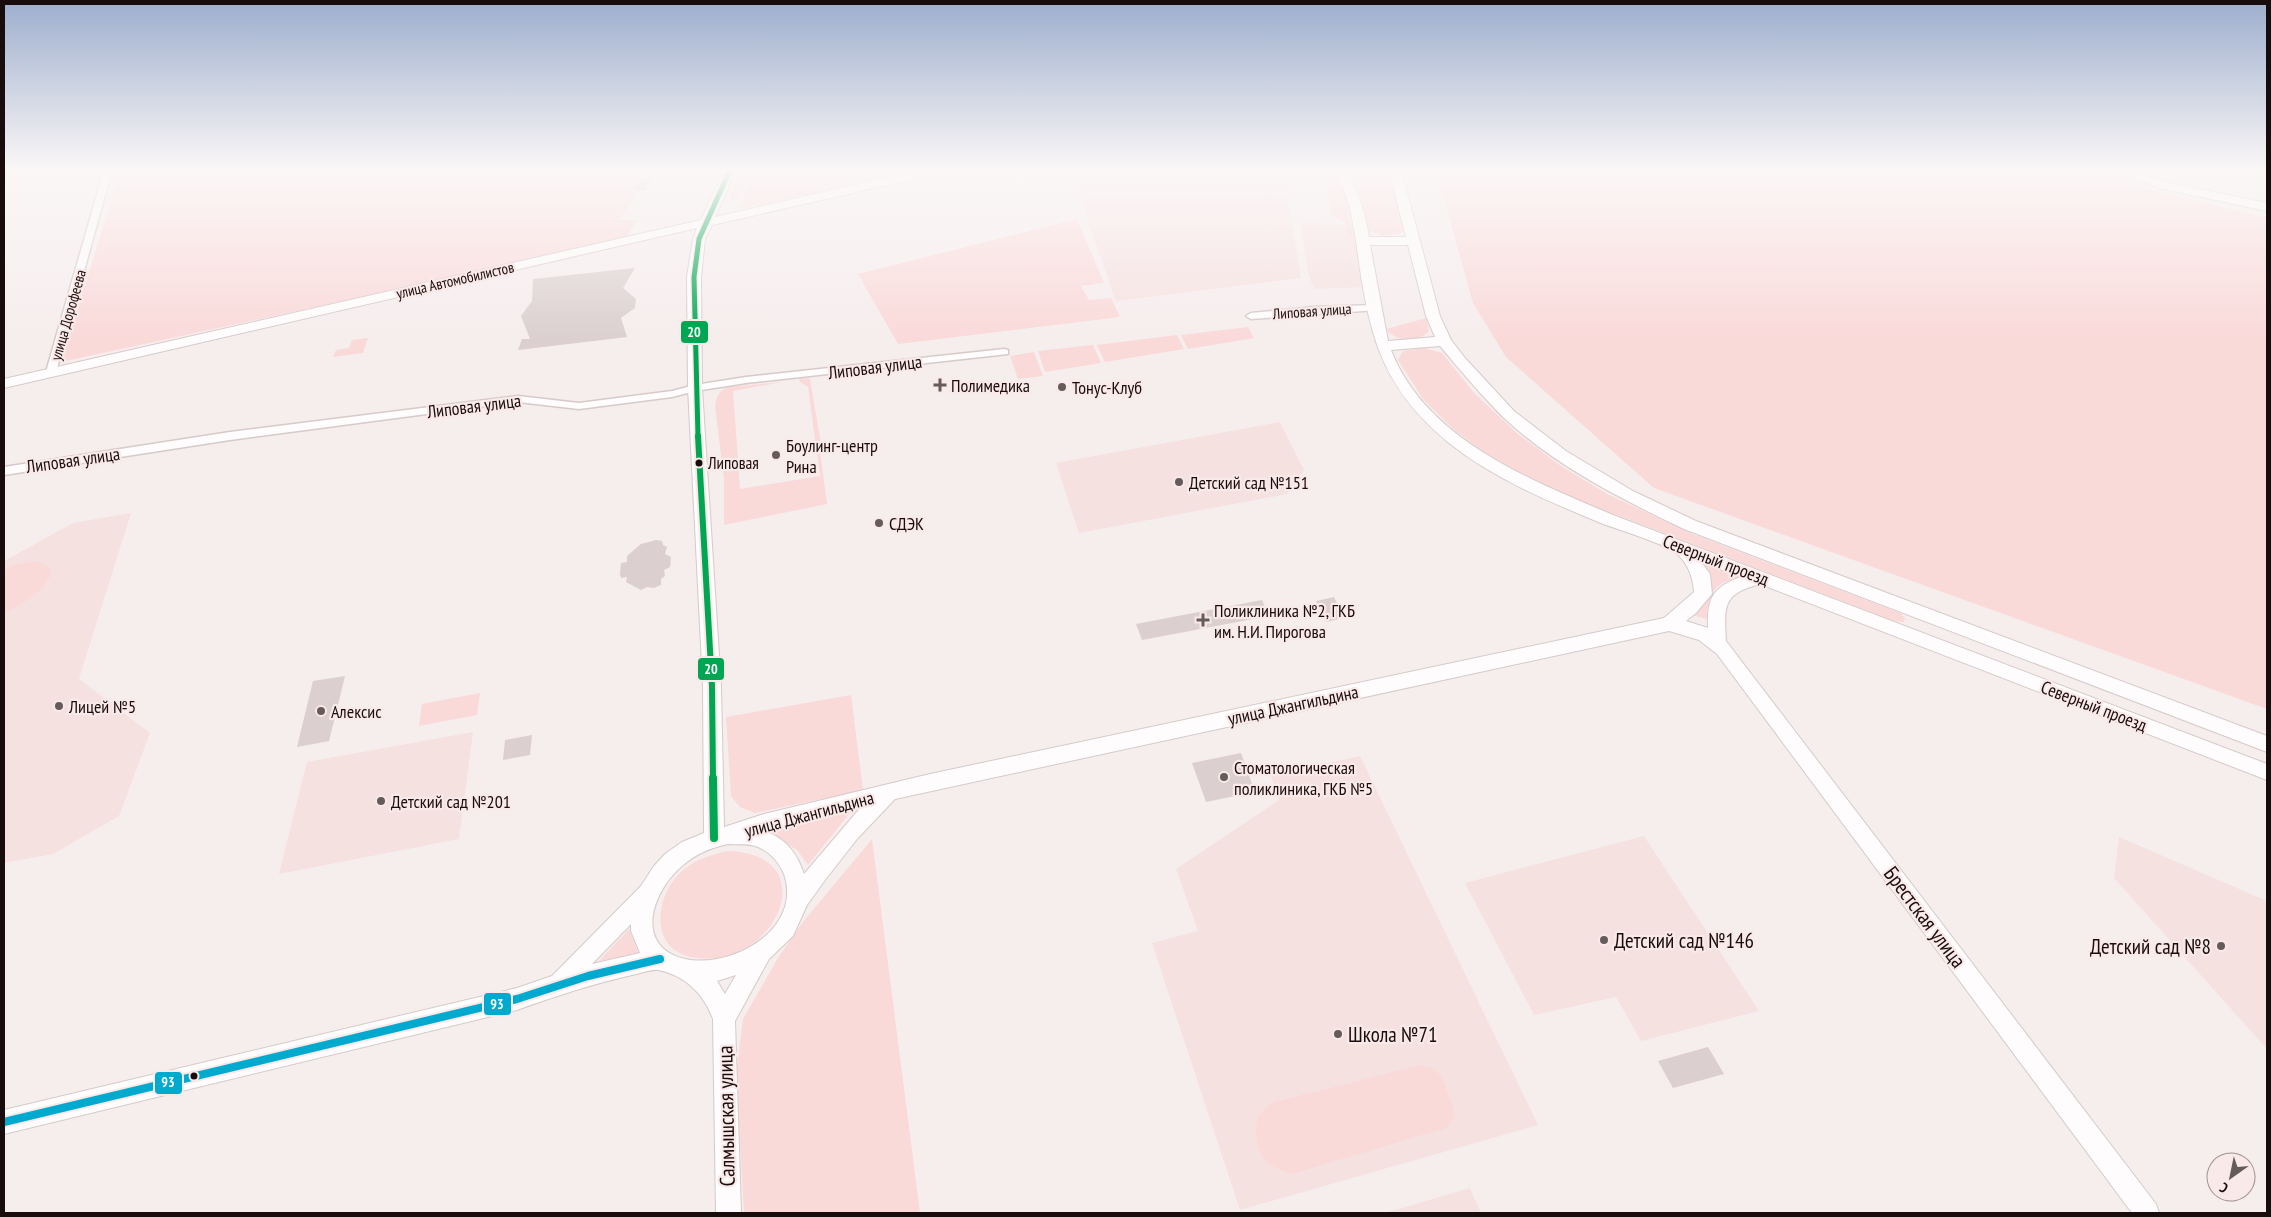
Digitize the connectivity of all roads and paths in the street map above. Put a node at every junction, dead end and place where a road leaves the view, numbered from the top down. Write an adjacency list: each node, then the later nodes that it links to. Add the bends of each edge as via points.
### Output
1 (92, 227): 13 (street, улица Дорофеева)
2 (692, 227): 13 (main road, улица Автомобилистов)
3 (703, 227): 15 (main road, via 694,277)
4 (1359, 227): 6 (main road, Северный проезд)
5 (1410, 227): 7 (main road, Северный проезд)
6 (1362, 241): 7 (main road); 8 (main road, Северный проезд)
7 (1414, 241): 10 (main road, Северный проезд, via 1427,298)
8 (1374, 308): 9 (street, Липовая улица); 11 (main road, Северный проезд)
9 (1251, 316)
10 (1444, 341): 11 (main road); 19 (main road, Северный проезд, via 1509,414 1598,479 1690,525)
11 (1383, 346): 17 (main road, Северный проезд, via 1398,379 1420,407 1466,446 1520,480 1562,500)
12 (1004, 352): 15 (street, Липовая улица)
13 (51, 372): 14 (main road, улица Автомобилистов)
14 (4, 383)
15 (695, 388): 16 (street, Липовая улица, via 579,406 518,399 230,436); 27 (main road)
16 (4, 471)
17 (1681, 546): 18 (main road, Северный проезд); 20 (main road, via 1701,574 1703,594)
18 (1761, 578): 22 (main road, Северный проезд); 23 (main road, via 1728,588 1719,596)
19 (1922, 614): 22 (main road); 24 (main road, Северный проезд)
20 (1669, 624): 21 (main road, улица Джангильдина); 26 (main road, улица Джангильдина)
21 (1695, 630): 23 (main road, Брестская улица)
22 (1916, 638): 25 (main road, Северный проезд)
23 (1718, 643): 37 (main road, Брестская улица)
24 (2267, 744)
25 (2267, 772)
26 (890, 792): 27 (main road, улица Джангильдина); 29 (main road, улица Джангильдина, via 835,849)
27 (721, 837): 28 (main road, via 686,850 674,859 662,869); 29 (main road, via 758,838 782,851 796,874)
28 (646, 894): 31 (main road, via 641,918 646,941); 33 (main road)
29 (797, 902): 30 (main road, via 778,939)
30 (760, 954): 32 (main road, via 737,967 721,971); 34 (main road)
31 (660, 959): 32 (main road); 33 (main road, via 611,968)
32 (688, 972): 34 (main road, Салмышская улица, via 706,983 716,995)
33 (560, 983): 35 (main road, via 517,999)
34 (724, 1019): 36 (main road, Салмышская улица)
35 (4, 1122)
36 (729, 1213)
37 (2147, 1213)

